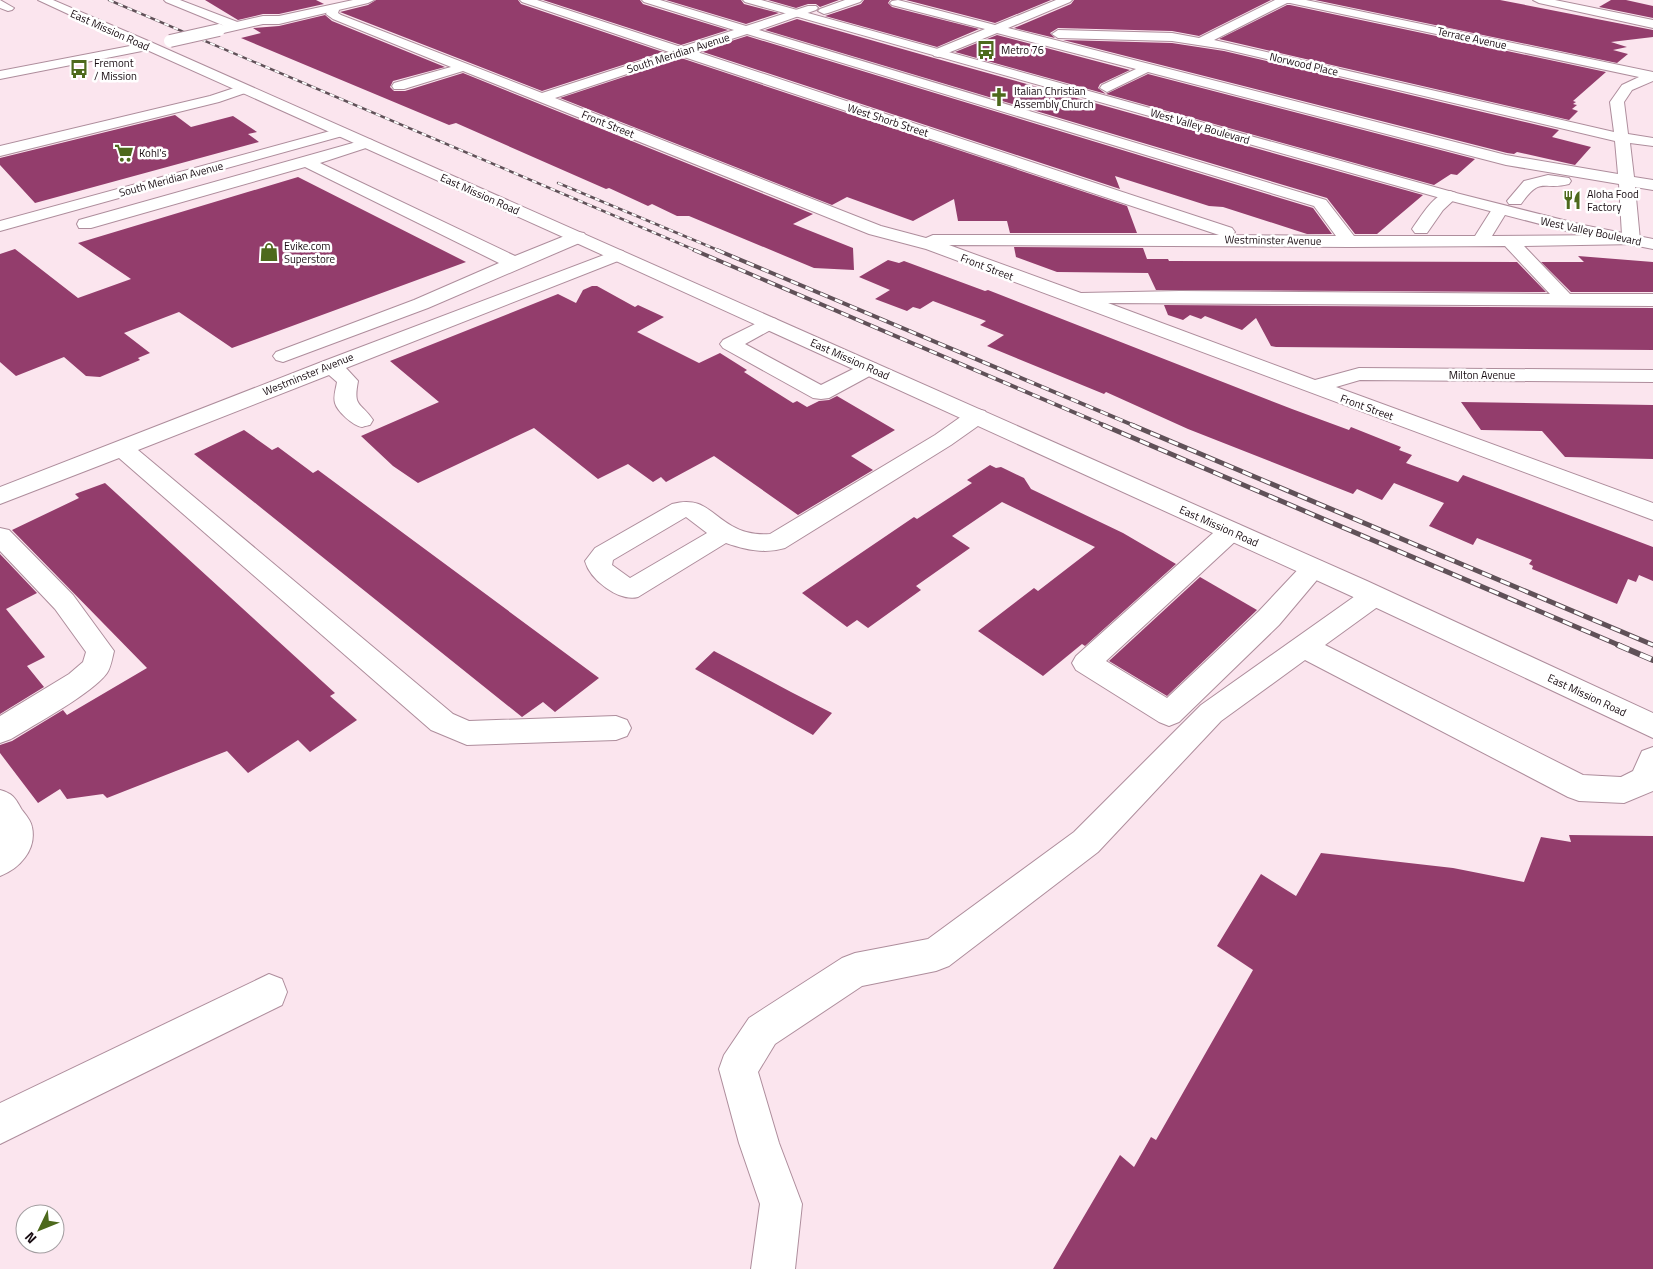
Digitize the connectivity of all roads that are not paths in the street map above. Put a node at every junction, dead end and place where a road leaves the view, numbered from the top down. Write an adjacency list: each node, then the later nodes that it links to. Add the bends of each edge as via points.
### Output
1 (44, 0): 26 (street, East Mission Road)
2 (170, 0): 21 (street)
3 (346, 0): 19 (street)
4 (368, 0): 17 (street)
5 (526, 0): 29 (street, West Shorb Street)
6 (648, 0): 23 (street)
7 (749, 0): 18 (street, West Valley Boulevard)
8 (784, 0): 16 (street, West Valley Boulevard)
9 (856, 0): 16 (street, South Meridian Avenue)
10 (1066, 0): 22 (street)
11 (1284, 0): 24 (street)
12 (1290, 0): 28 (street, Terrace Avenue)
13 (1539, 0): 20 (street)
14 (896, 2): 22 (street)
15 (963, 5): 22 (street, Norwood Place, via 982,22)
16 (818, 9): 18 (street, South Meridian Avenue); 27 (street, West Valley Boulevard)
17 (336, 12): 19 (street); 33 (street, Front Street)
18 (797, 13): 23 (street, South Meridian Avenue); 30 (street, West Valley Boulevard)
19 (263, 20): 21 (street)
20 (1653, 24)
21 (236, 26): 26 (street, bridge)
22 (999, 27): 24 (street, Norwood Place, via 1054,34); 25 (street); 27 (street)
23 (747, 30): 29 (street, South Meridian Avenue); 65 (street, via 1320,203)
24 (1202, 41): 45 (street, Norwood Place)
25 (1056, 44): 31 (street); 51 (street, via 1506,160)
26 (146, 46): 35 (street); 37 (street); 40 (street, East Mission Road)
27 (954, 46): 30 (street); 39 (street, West Valley Boulevard)
28 (1530, 50): 32 (street); 36 (street, Terrace Avenue)
29 (683, 52): 41 (street, South Meridian Avenue); 63 (street, West Shorb Street)
30 (938, 52): 42 (street, West Valley Boulevard)
31 (1034, 53)
32 (1513, 62)
33 (464, 67): 38 (street); 41 (street, Front Street)
34 (1142, 71): 39 (street)
35 (0, 75)
36 (1653, 76): 45 (street, via 1631,83 1620,92 1617,102)
37 (0, 80)
38 (399, 86)
39 (1107, 88): 43 (street, West Valley Boulevard)
40 (243, 89): 44 (street, East Mission Road); 48 (street)
41 (542, 98): 64 (street, Front Street, via 866,226)
42 (1166, 116): 43 (street, via 1178,114 1228,128); 55 (street, West Valley Boulevard)
43 (1253, 129): 56 (street, West Valley Boulevard)
44 (342, 132): 47 (street, East Mission Road); 50 (street, South Meridian Avenue)
45 (1622, 138): 46 (street, Norwood Place); 51 (street)
46 (1653, 142)
47 (367, 143): 49 (street); 62 (street, East Mission Road)
48 (0, 151)
49 (306, 162): 54 (street); 70 (street)
50 (182, 175): 54 (street); 58 (street, South Meridian Avenue)
51 (1627, 181): 53 (street); 60 (street)
52 (1590, 185): 56 (street, via 1538,180 1529,184)
53 (1653, 185)
54 (200, 192): 57 (street)
55 (1450, 196): 56 (street, West Valley Boulevard); 61 (street, via 1437,207)
56 (1508, 205): 60 (street, West Valley Boulevard); 66 (street)
57 (86, 224)
58 (0, 226)
59 (1653, 232): 60 (street, West Valley Boulevard)
60 (1630, 234): 67 (street, Westminster Avenue); 68 (street, West Valley Boulevard)
61 (1426, 236): 65 (street, Westminster Avenue, via 1403,241); 66 (street, Westminster Avenue)
62 (578, 237): 69 (street, East Mission Road); 70 (street)
63 (1249, 239): 64 (street, Westminster Avenue); 65 (street, Westminster Avenue)
64 (914, 240): 72 (street, Front Street)
65 (1350, 242)
66 (1479, 242): 67 (street, Westminster Avenue)
67 (1511, 242): 71 (street)
68 (1653, 244)
69 (617, 255): 75 (street, East Mission Road); 76 (street, Westminster Avenue)
70 (514, 263): 74 (street)
71 (1564, 298): 72 (street, via 1180,296); 73 (street)
72 (1073, 299): 81 (street, Front Street)
73 (1653, 300)
74 (377, 321): 76 (street); 77 (street)
75 (769, 323): 79 (street, East Mission Road); 79 (street, via 730,344 821,393)
76 (399, 339): 78 (street, Westminster Avenue)
77 (283, 356)
78 (331, 366): 83 (street, via 348,381 346,404); 84 (street, Westminster Avenue)
79 (870, 368): 82 (street, East Mission Road)
80 (1653, 376): 81 (street, Milton Avenue, via 1359,374)
81 (1312, 387): 86 (street, Front Street)
82 (977, 416): 87 (street, East Mission Road); 88 (street, via 776,542 761,545)
83 (362, 420)
84 (122, 448): 85 (street, Westminster Avenue); 94 (street, via 442,722 467,733)
85 (0, 496)
86 (1653, 512)
87 (1231, 531): 90 (street, East Mission Road); 90 (street, via 1086,663 1168,714 1269,618)
88 (725, 533)
89 (0, 536): 95 (street, via 64,602 100,651 96,667 79,682)
90 (1314, 568): 91 (street, East Mission Road)
91 (1374, 596): 92 (street); 93 (street, East Mission Road)
92 (1304, 647): 96 (street, via 1579,788 1624,790 1645,780); 101 (street, via 1210,713 1086,842 936,954 855,970 762,1031 738,1069 781,1204)
93 (1653, 726)
94 (616, 728)
95 (0, 731)
96 (1653, 760)
97 (0, 803): 98 (street, via 16,828 14,848)
98 (0, 862)
99 (269, 992): 100 (street)
100 (0, 1124)
101 (773, 1269)

